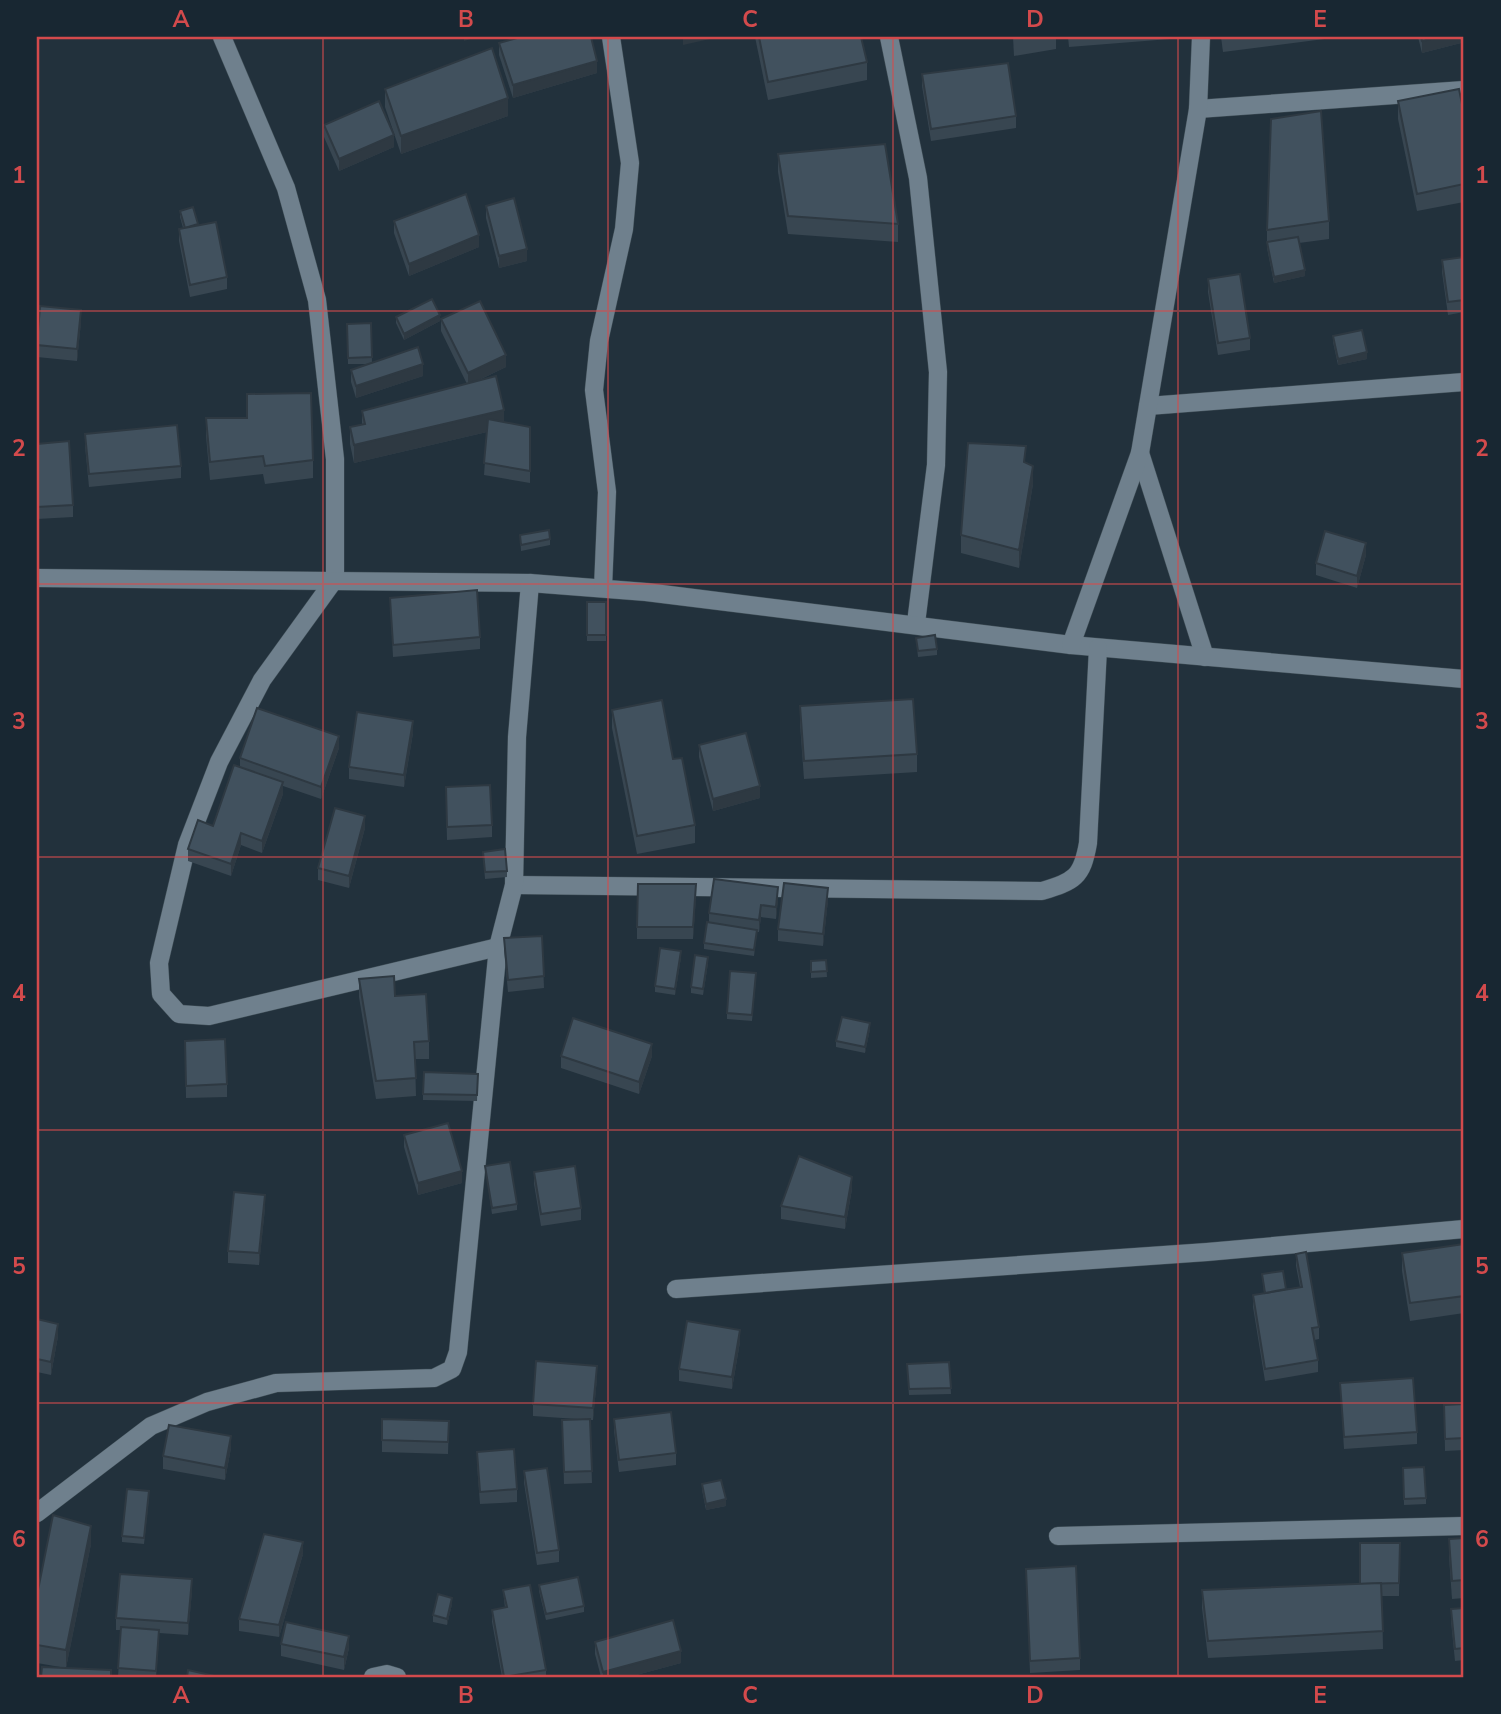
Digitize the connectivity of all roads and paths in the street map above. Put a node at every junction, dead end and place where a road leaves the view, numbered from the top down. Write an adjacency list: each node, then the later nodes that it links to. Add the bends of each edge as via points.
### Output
1 (222, 37): 11 (street, via 286,188 317,300 335,459)
2 (611, 37): 13 (street, via 630,163 624,229 599,341 594,390 607,492)
3 (888, 37): 14 (street, via 918,178 938,372 936,465)
4 (1201, 37): 6 (street)
5 (1464, 90): 6 (street)
6 (1198, 109): 8 (street)
7 (1464, 382): 8 (street)
8 (1148, 406): 9 (street)
9 (1140, 453): 15 (street); 17 (street)
10 (37, 578): 11 (street)
11 (335, 579): 12 (street); 20 (street, via 262,680 219,762 187,845 159,963 162,994 179,1014 209,1016)
12 (530, 583): 13 (street); 19 (street, via 518,723)
13 (603, 588): 14 (street)
14 (916, 623): 15 (street)
15 (1071, 645): 16 (street)
16 (1098, 648): 17 (street); 19 (street, via 1088,843 1084,867 1070,883 1042,891)
17 (1205, 657): 18 (street)
18 (1464, 679)
19 (514, 885): 20 (street)
20 (498, 947): 23 (street, via 458,1352 452,1369 434,1378 276,1383 207,1402 151,1426)
21 (1464, 1229): 22 (street)
22 (676, 1289)
23 (37, 1513)
24 (1464, 1526): 25 (street)
25 (1058, 1536)
26 (373, 1677): 27 (street)
27 (397, 1677)

